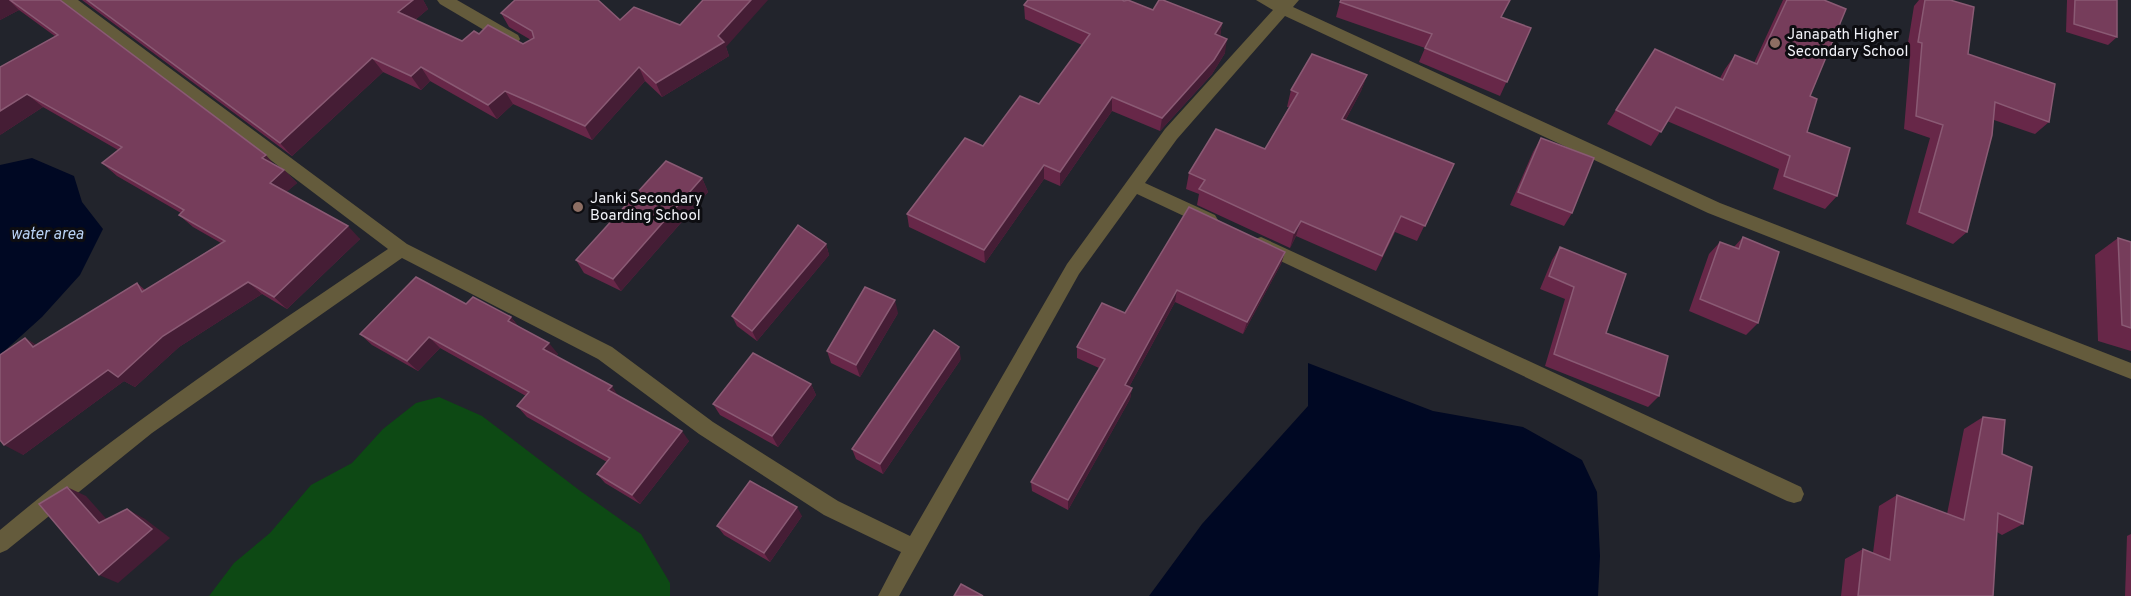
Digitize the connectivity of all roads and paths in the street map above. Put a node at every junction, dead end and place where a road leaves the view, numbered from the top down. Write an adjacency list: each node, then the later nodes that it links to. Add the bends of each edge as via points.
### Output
1 (67, 0): 9 (street)
2 (445, 0): 5 (street)
3 (1264, 0): 4 (street)
4 (1287, 4): 6 (street, via 1171,134); 10 (street, via 1714,208)
5 (522, 45)
6 (1134, 184): 7 (street); 13 (street, via 1073,269)
7 (1221, 225)
8 (1243, 235): 11 (street)
9 (401, 249): 12 (street, via 214,376 64,487); 13 (street, via 606,353 706,428 831,508)
10 (2131, 371)
11 (1794, 494)
12 (0, 543)
13 (914, 548): 14 (street)
14 (888, 596)

